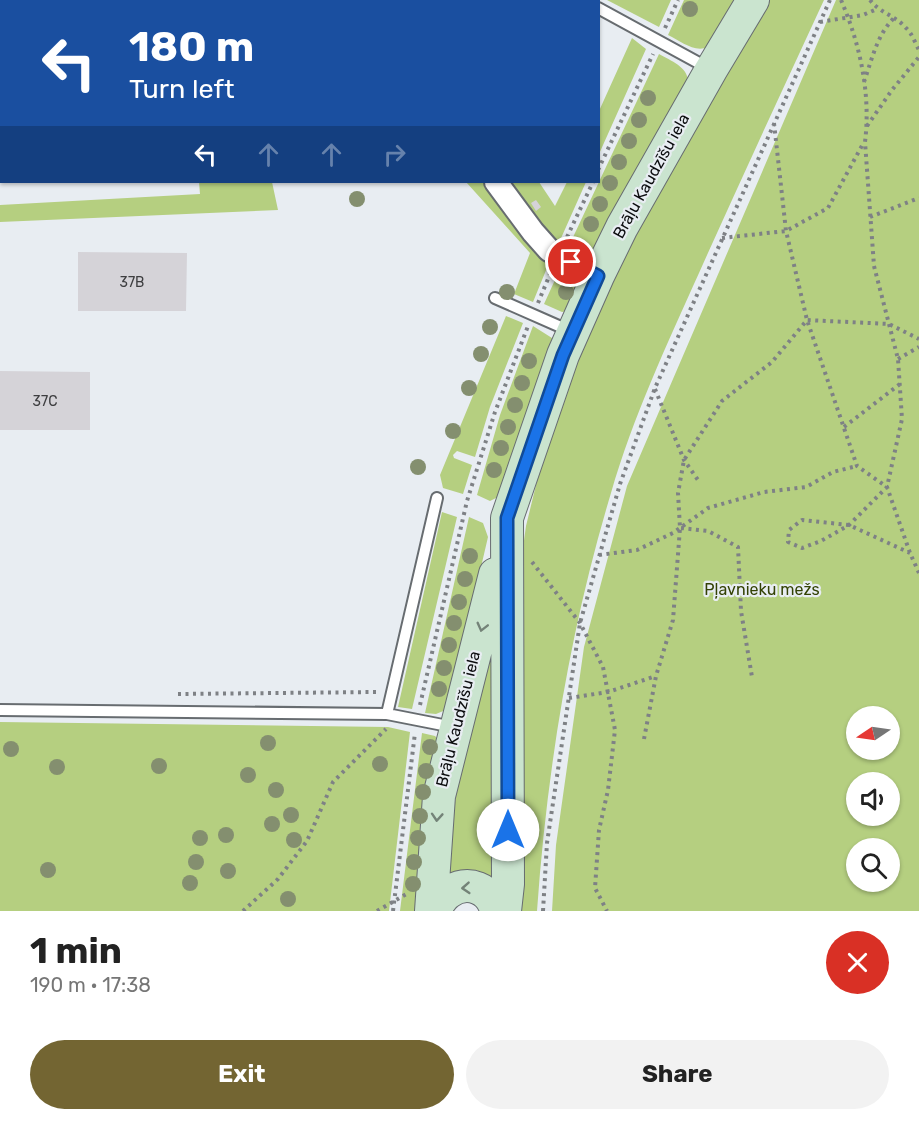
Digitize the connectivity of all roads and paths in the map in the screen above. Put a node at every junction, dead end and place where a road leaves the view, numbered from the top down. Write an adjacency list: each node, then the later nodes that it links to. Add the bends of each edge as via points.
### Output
1 (678, 0): 11 (path)
2 (753, 0): 14 (street, Brāļu Kaudzīšu iela)
3 (830, 0): 10 (path)
4 (841, 0): 8 (path)
5 (870, 0): 7 (path)
6 (600, 9): 11 (lane)
7 (877, 9): 8 (path); 9 (path)
8 (848, 17): 10 (path); 15 (path, via 859,48)
9 (894, 18): 12 (path, via 907,28); 15 (path, via 877,43)
10 (820, 22): 16 (path)
11 (659, 41): 14 (lane); 19 (path)
12 (919, 50)
13 (919, 57): 17 (path)
14 (711, 70): 27 (street, Brāļu Kaudzīšu iela)
15 (864, 82): 17 (path)
16 (774, 123): 24 (path); 25 (path)
17 (867, 128): 18 (path)
18 (865, 142): 23 (path); 24 (path, via 828,208)
19 (600, 166)
20 (497, 183): 26 (street, via 537,237)
21 (593, 183): 26 (path)
22 (919, 198): 23 (path)
23 (870, 217): 31 (path, via 874,266)
24 (786, 231): 25 (path); 30 (path)
25 (722, 238): 37 (path)
26 (558, 256): 27 (street); 29 (path)
27 (598, 276): 32 (street, Brāļu Kaudzīšu iela)
28 (495, 298): 29 (lane)
29 (533, 314): 32 (lane); 59 (path, via 495,412 467,501)
30 (807, 321): 31 (path); 38 (path); 39 (path, via 772,362 722,401)
31 (889, 324): 33 (path); 35 (path)
32 (573, 333): 46 (street, Brāļu Kaudzīšu iela)
33 (919, 339)
34 (919, 347): 35 (path)
35 (898, 359): 36 (path)
36 (901, 384): 38 (path); 42 (path, via 902,419)
37 (655, 388): 39 (path); 48 (path)
38 (843, 427): 40 (path)
39 (684, 460): 41 (path); 45 (path, via 678,494)
40 (857, 466): 42 (path); 45 (path, via 833,472 806,487 764,492 708,508)
41 (698, 480)
42 (887, 488): 44 (path); 47 (path)
43 (437, 498): 53 (lane)
44 (849, 525): 44 (path, via 802,520 789,530 788,542 802,548); 47 (path)
45 (680, 528): 48 (path, via 637,550); 51 (path, via 673,620); 52 (path, via 708,531 738,547 741,610)
46 (506, 530): 50 (path); 60 (street, Brāļu Kaudzīšu iela, one-way to 60); 66 (street, Brāļu Kaudzīšu iela)
47 (910, 553): 49 (path)
48 (599, 555): 50 (path)
49 (919, 573)
50 (580, 622): 54 (path, via 603,667); 56 (path)
51 (656, 676): 54 (path); 61 (path)
52 (752, 677)
53 (392, 692): 55 (path); 58 (lane)
54 (608, 692): 56 (path); 68 (path, via 615,730 608,790 598,830 595,888)
55 (166, 694)
56 (569, 698): 67 (path, via 547,843)
57 (0, 710): 58 (lane)
58 (387, 714): 59 (lane); 62 (path, via 388,727 333,782 307,841 278,879)
59 (416, 720): 60 (lane); 63 (path)
60 (456, 728): 64 (street, Brāļu Kaudzīšu iela, one-way to 64, via 439,796)
61 (644, 739)
62 (243, 911)
63 (393, 911)
64 (432, 911): 65 (street, one-way to 64, via 488,894 468,885 449,892)
65 (496, 911)
66 (505, 911)
67 (543, 911)
68 (608, 911)

